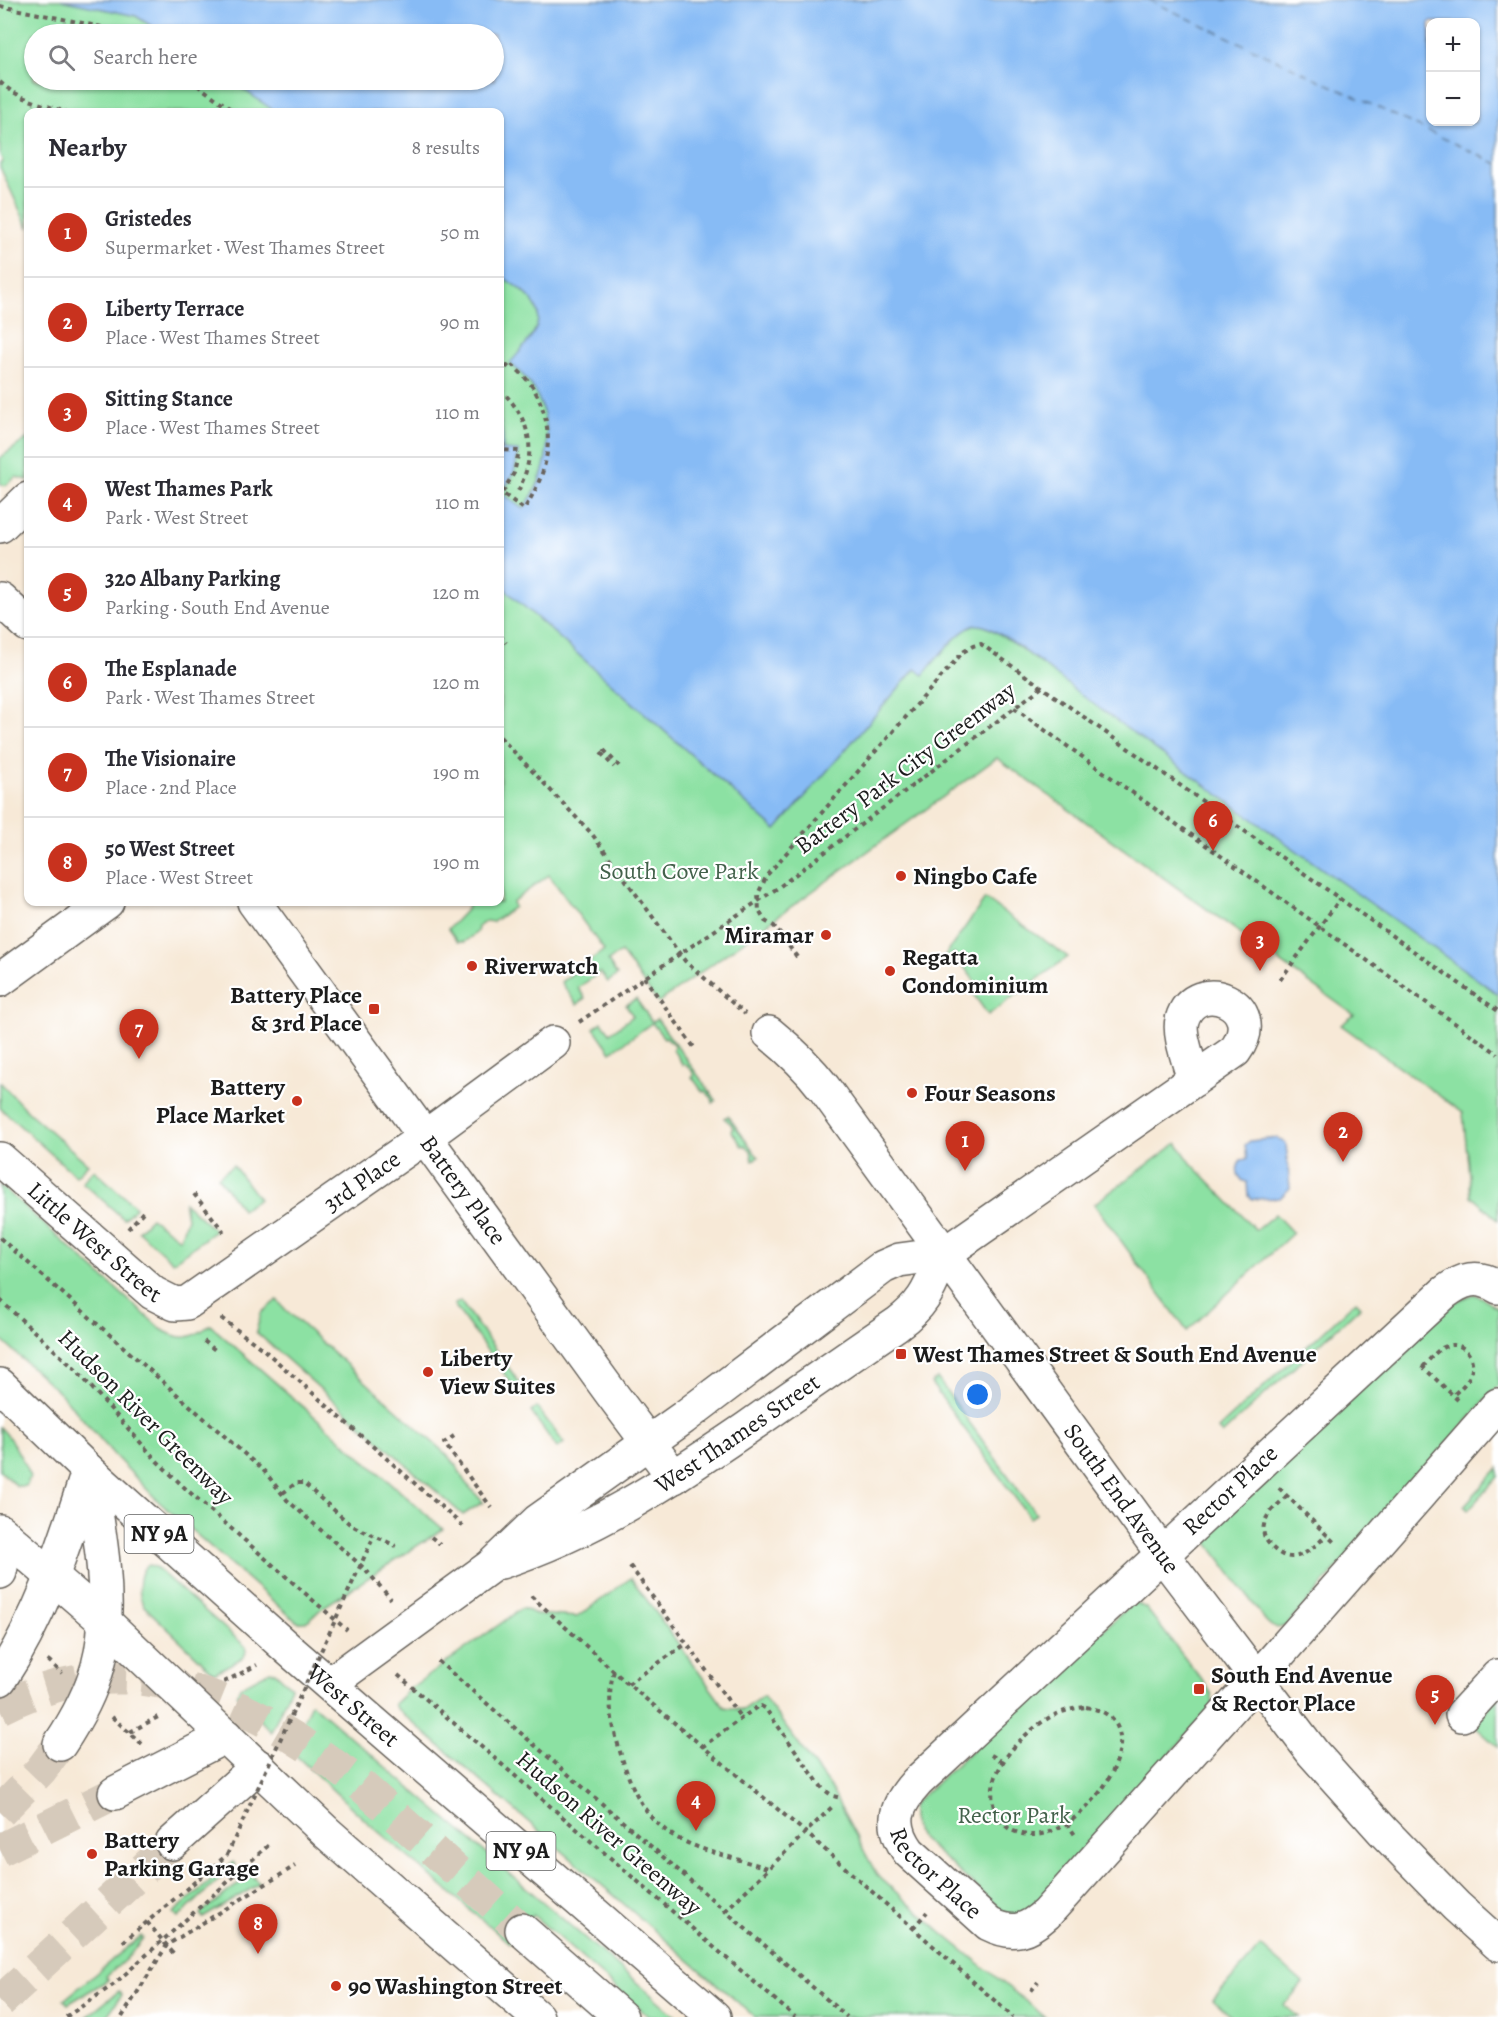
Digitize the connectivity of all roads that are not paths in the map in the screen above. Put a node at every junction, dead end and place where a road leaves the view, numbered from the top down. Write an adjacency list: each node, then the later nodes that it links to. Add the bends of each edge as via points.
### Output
1 (24, 503): 2 (main road)
2 (0, 526)
3 (0, 599): 4 (main road)
4 (24, 621)
5 (102, 906): 7 (main road)
6 (257, 906): 11 (main road, Battery Place)
7 (0, 980)
8 (769, 1033): 13 (main road, South End Avenue, via 824,1088)
9 (553, 1043): 11 (main road, 3rd Place)
10 (1194, 1080): 13 (main road, West Thames Street)
11 (424, 1137): 15 (main road, 3rd Place); 18 (main road, Battery Place)
12 (0, 1158): 15 (main road, Little West Street, via 153,1293 175,1304)
13 (944, 1254): 18 (main road, West Thames Street, via 899,1260 883,1267); 20 (main road, West Thames Street, via 915,1311); 22 (main road, South End Avenue)
14 (1498, 1287): 22 (main road, Rector Place, via 1472,1278 1458,1282 1444,1293)
15 (209, 1307)
16 (0, 1385): 19 (main road, West Street / NY 9A)
17 (1483, 1407): 29 (main road, Rector Place)
18 (648, 1443): 20 (main road, Battery Place); 23 (main road, West Thames Street, via 538,1521)
19 (88, 1470): 25 (main road); 26 (main road, via 100,1527); 30 (main road, West Street / NY 9A)
20 (674, 1477): 23 (main road, West Thames Street, via 574,1534)
21 (4, 1534): 24 (main road); 25 (main road)
22 (1162, 1554): 29 (main road, South End Avenue); 29 (main road, Rector Place, via 906,1795 898,1809 897,1824 900,1839 909,1852 989,1923 1002,1930 1032,1926)
23 (491, 1566): 30 (main road, West Thames Street)
24 (0, 1572)
25 (53, 1577): 26 (main road); 28 (main road, via 26,1637)
26 (104, 1621): 32 (main road); 33 (main road, via 98,1666 88,1695)
27 (1498, 1676): 31 (main road)
28 (0, 1679)
29 (1256, 1680): 38 (main road, South End Avenue, via 1313,1753 1383,1832)
30 (329, 1684): 41 (main road, West Street / NY 9A)
31 (1462, 1715)
32 (226, 1736): 34 (main road); 35 (main road)
33 (60, 1744)
34 (258, 1766): 36 (main road); 39 (main road, via 326,1832)
35 (115, 1793)
36 (172, 1843)
37 (522, 1930): 40 (main road)
38 (1498, 1944)
39 (537, 2017)
40 (621, 2017)
41 (714, 2017)

